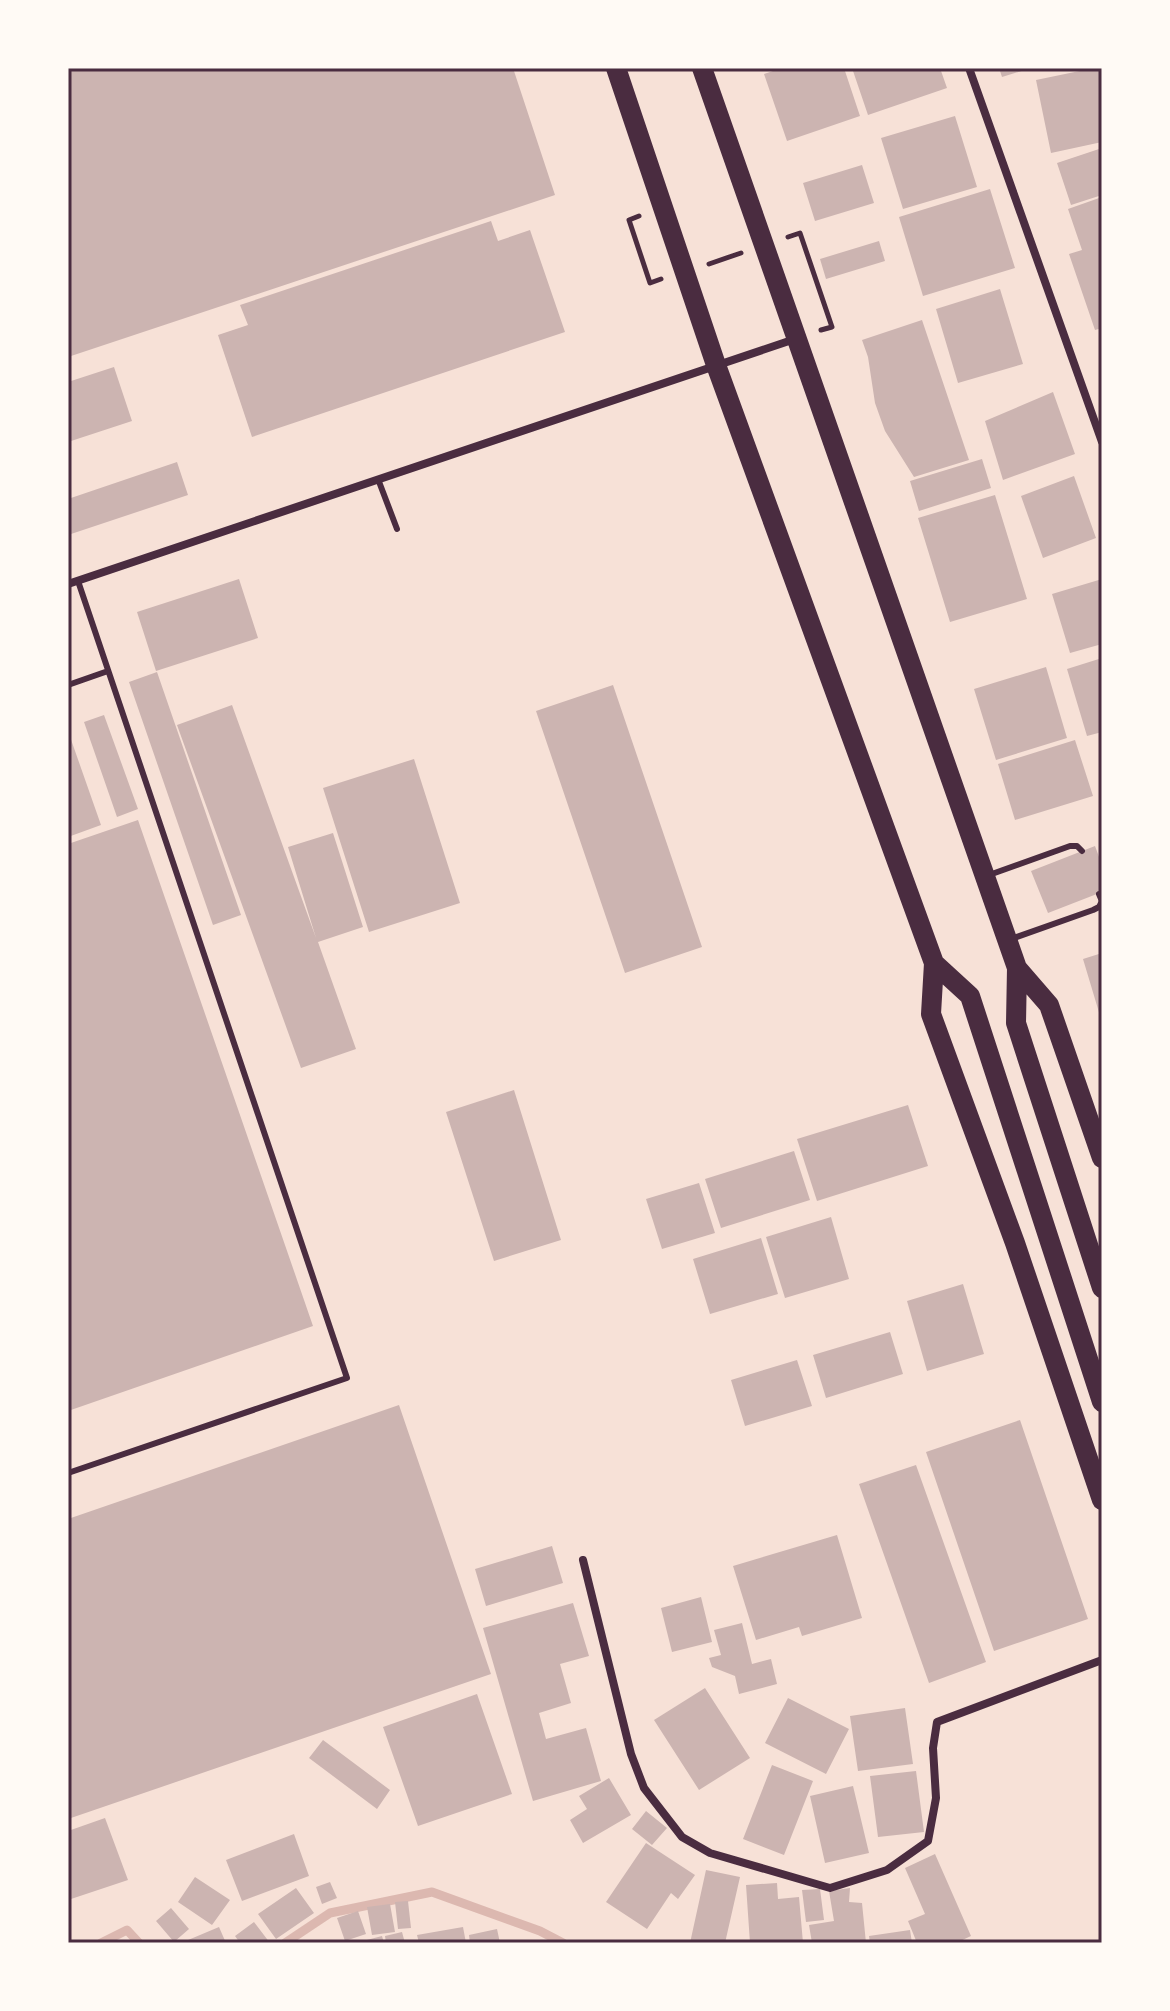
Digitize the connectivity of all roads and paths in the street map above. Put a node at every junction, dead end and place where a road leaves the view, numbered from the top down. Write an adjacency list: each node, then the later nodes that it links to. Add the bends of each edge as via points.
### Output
1 (616, 68): 11 (main road)
2 (702, 68): 10 (main road)
3 (969, 68): 12 (street)
4 (629, 220): 8 (path, via 650,283)
5 (785, 238): 9 (path, via 800,233)
6 (755, 248): 7 (path)
7 (695, 268)
8 (665, 278)
9 (832, 327)
10 (795, 339): 11 (street); 20 (main road)
11 (716, 365): 13 (street); 23 (main road)
12 (1102, 442)
13 (378, 479): 14 (lane); 15 (street)
14 (397, 529)
15 (78, 581): 16 (street); 17 (lane)
16 (68, 584)
17 (108, 671): 18 (lane); 28 (lane, via 347,1378)
18 (68, 685)
19 (1082, 851): 20 (lane, via 1070,846)
20 (985, 876): 22 (main road)
21 (1099, 894): 22 (lane, via 1102,901 1093,910)
22 (1007, 940): 24 (main road)
23 (934, 963): 27 (main road, via 970,996); 29 (main road, via 931,1014)
24 (1017, 968): 25 (main road, via 1049,1005); 26 (main road, via 1016,1023)
25 (1102, 1158)
26 (1102, 1288)
27 (1102, 1402)
28 (68, 1473)
29 (1102, 1500)
30 (583, 1560): 31 (street, via 644,1788 682,1837 710,1853 830,1888 887,1870 928,1841 936,1798 937,1722)
31 (1102, 1660)

